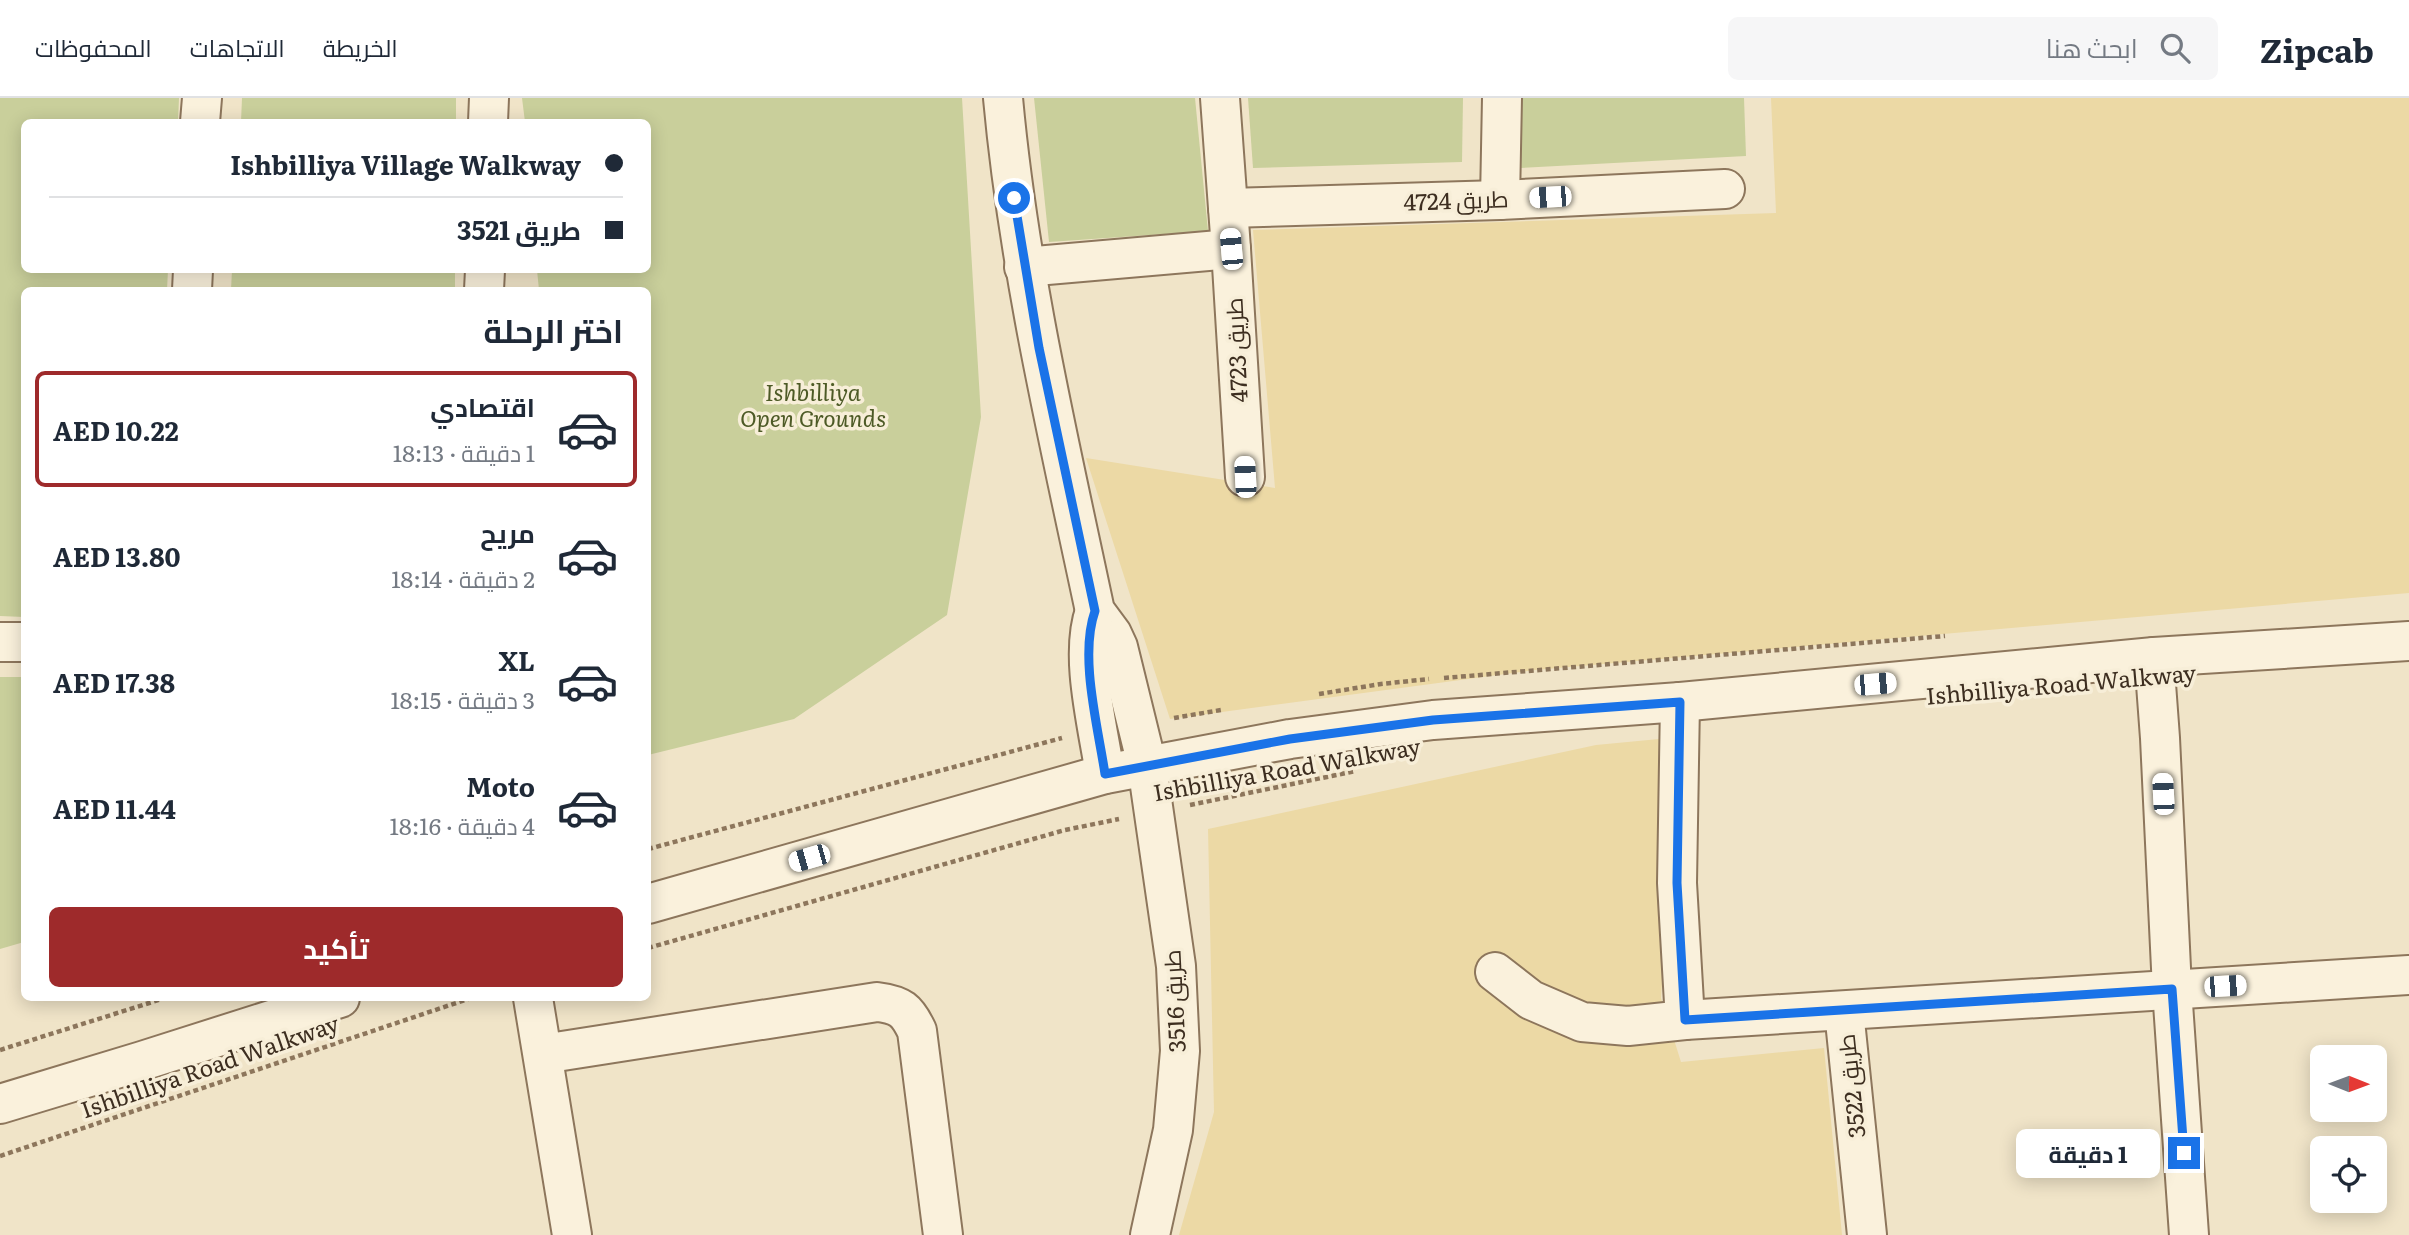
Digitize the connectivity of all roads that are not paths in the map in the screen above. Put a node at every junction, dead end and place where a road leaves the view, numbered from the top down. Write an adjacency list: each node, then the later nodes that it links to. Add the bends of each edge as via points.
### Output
1 (202, 98): 6 (street)
2 (489, 98): 7 (street)
3 (1003, 98): 12 (street)
4 (1220, 98): 10 (street, طريق 4723)
5 (1502, 98): 9 (street)
6 (200, 119)
7 (488, 119)
8 (1725, 189): 9 (street, طريق 4724)
9 (1500, 200): 10 (street, طريق 4724)
10 (1228, 208): 11 (street, طريق 4723)
11 (1231, 249): 12 (street); 13 (street, طريق 4723)
12 (1024, 267): 14 (street)
13 (1245, 477)
14 (1095, 611): 20 (street, طريق 3516, via 1118,648); 21 (street, via 1089,626 1088,657)
15 (2409, 640): 18 (street)
16 (0, 642): 17 (street)
17 (21, 642)
18 (2154, 657): 19 (street); 25 (street)
19 (1680, 702): 20 (street, via 1433,720); 29 (street, via 1677,883)
20 (1147, 765): 21 (street); 34 (street, طريق 3516, via 1176,966 1180,1051 1173,1130)
21 (1105, 774): 22 (street)
22 (651, 903)
23 (1495, 972): 29 (street, طريق 3522, via 1531,1000 1582,1022 1628,1026)
24 (2409, 975): 25 (street)
25 (2172, 989): 28 (street); 36 (street)
26 (331, 1001): 31 (street)
27 (534, 1001): 30 (street)
28 (1844, 1011): 29 (street, طريق 3522); 35 (street, طريق 3522)
29 (1685, 1020)
30 (543, 1054): 32 (street); 33 (street, via 877,1002 895,1004 909,1015 917,1031)
31 (0, 1104)
32 (572, 1235)
33 (943, 1235)
34 (1150, 1235)
35 (1867, 1235)
36 (2189, 1235)

